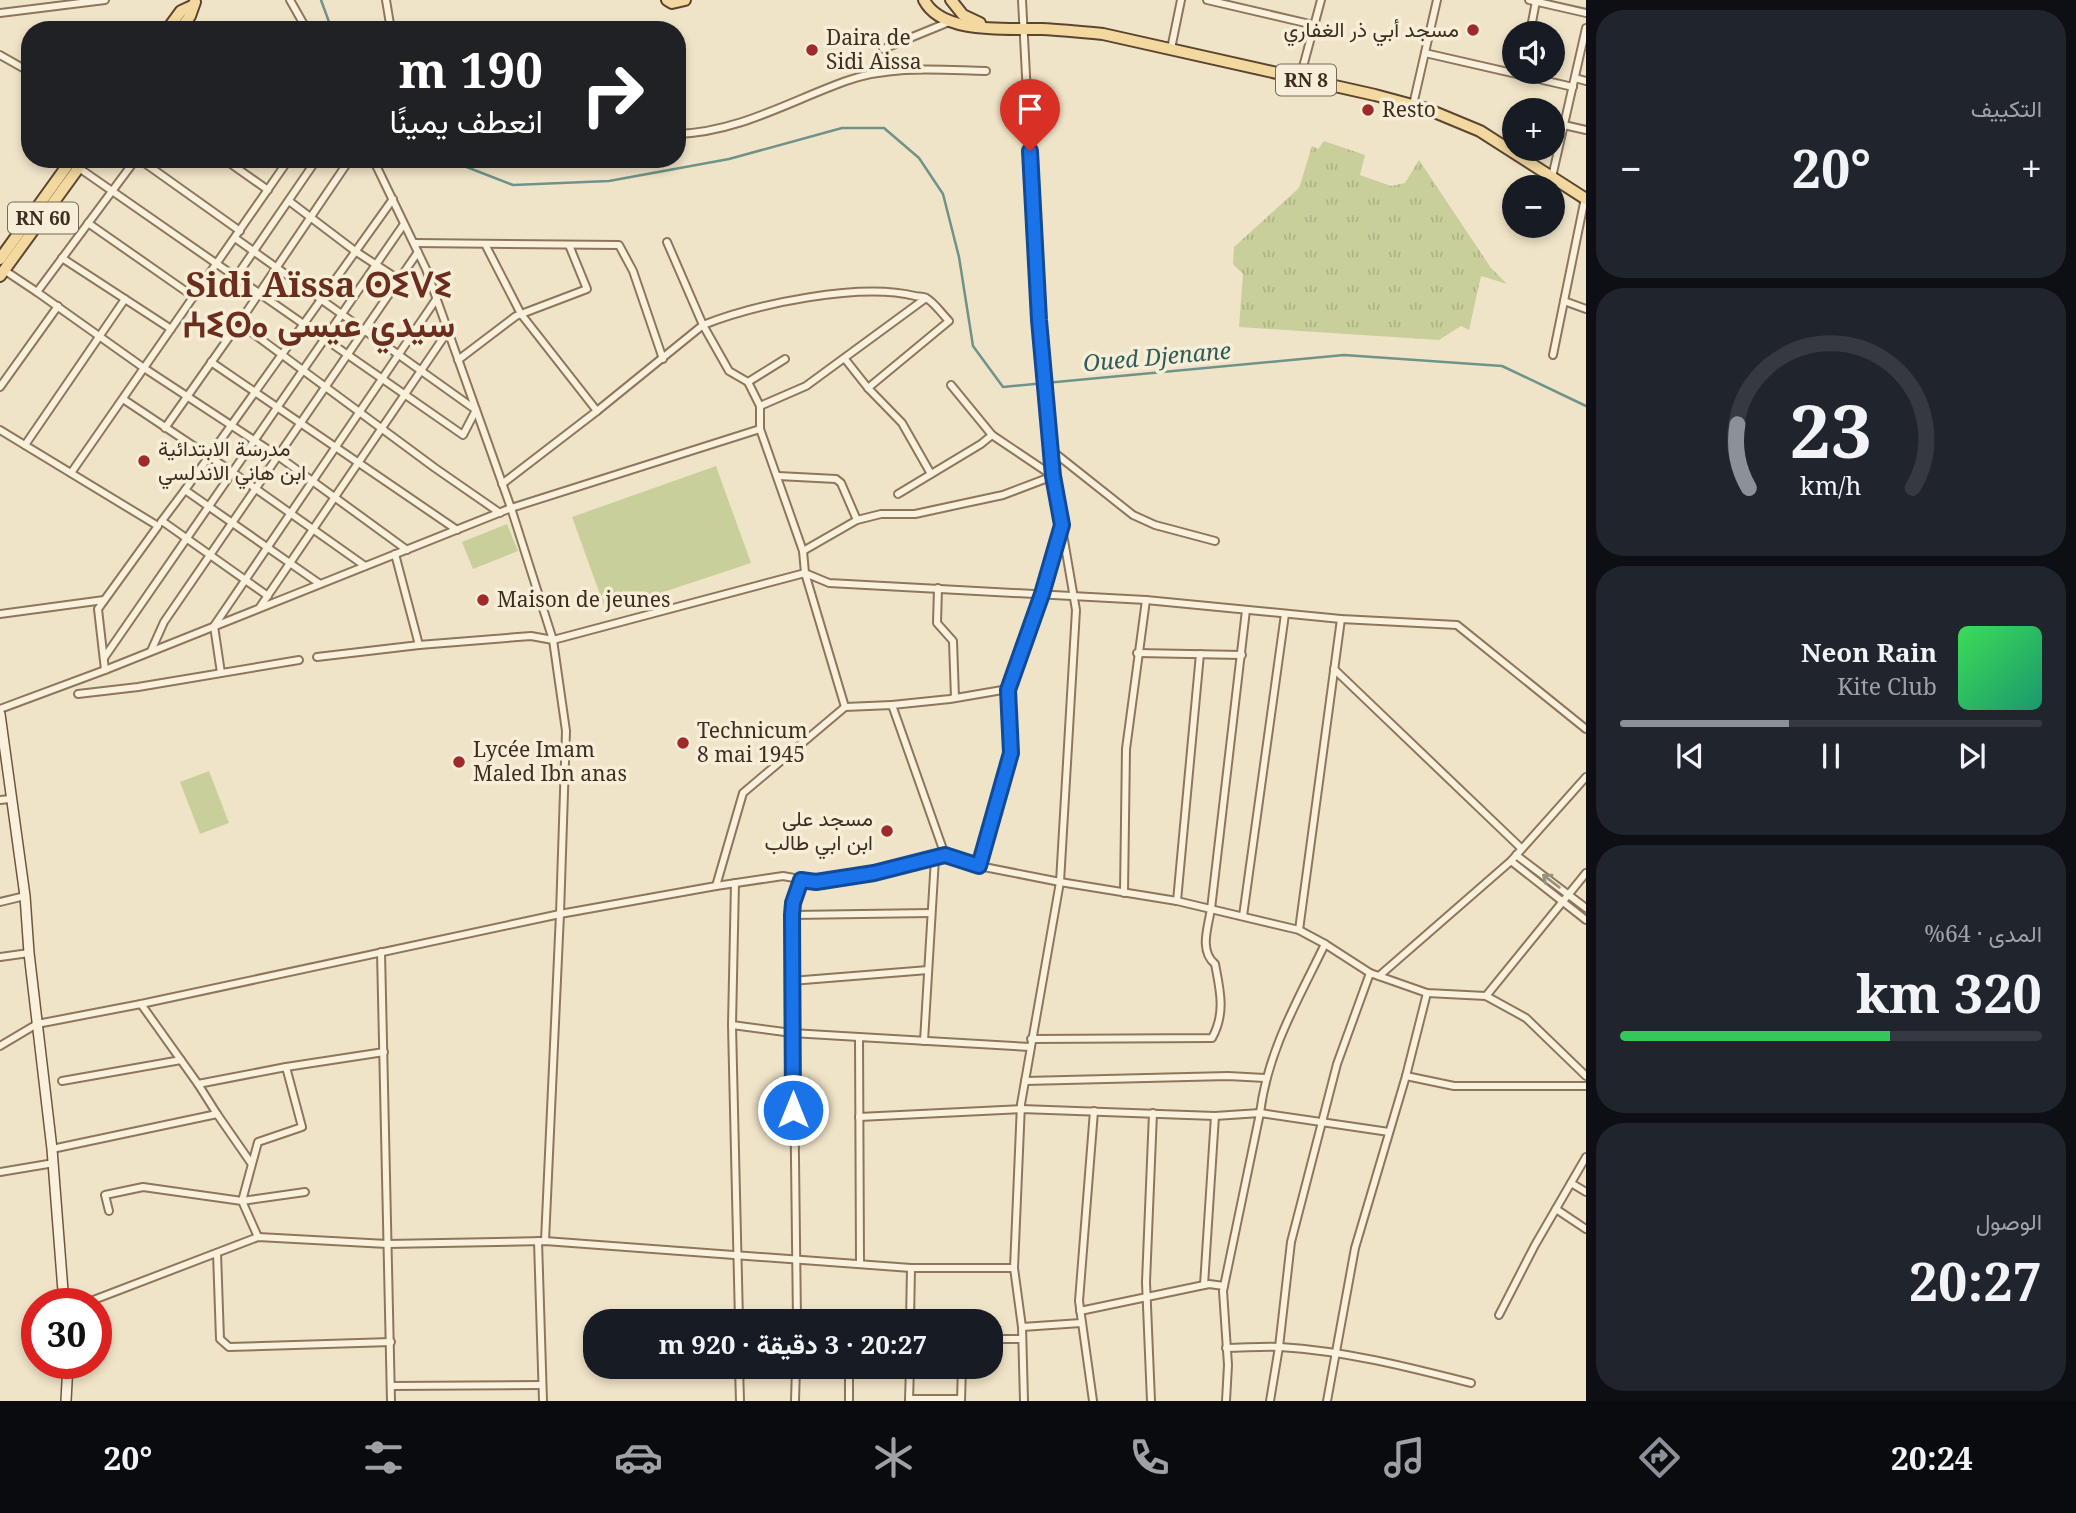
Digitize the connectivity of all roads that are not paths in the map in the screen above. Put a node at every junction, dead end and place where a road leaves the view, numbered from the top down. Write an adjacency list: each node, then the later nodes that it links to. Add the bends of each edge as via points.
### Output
1 (24, 0): 16 (street)
2 (105, 0): 16 (street)
3 (290, 0): 21 (street)
4 (386, 0): 22 (street)
5 (667, 0): 6 (main road)
6 (685, 0)
7 (949, 0): 15 (main road, via 936,10); 26 (main road, RN 8, via 969,19)
8 (1022, 0): 28 (street)
9 (1181, 0): 29 (street)
10 (1207, 0): 25 (street)
11 (1321, 0): 25 (street)
12 (1437, 0): 31 (street)
13 (1534, 1): 18 (street); 24 (street)
14 (195, 3): 19 (main road); 20 (main road)
15 (926, 3): 23 (main road, RN 8)
16 (23, 10): 17 (street)
17 (0, 13)
18 (1586, 13)
19 (174, 21)
20 (186, 21)
21 (302, 21)
22 (390, 21)
23 (950, 21): 26 (main road, RN 8); 30 (street)
24 (1532, 21)
25 (1314, 25): 36 (street)
26 (1003, 28): 28 (main road, RN 8)
27 (1586, 28): 37 (street)
28 (1025, 29): 29 (main road, RN 8, via 1103,34); 138 (street)
29 (1171, 49): 36 (main road, RN 8)
30 (883, 50)
31 (1425, 53): 34 (street); 41 (street)
32 (0, 55): 33 (street)
33 (21, 67)
34 (1502, 69)
35 (986, 71): 45 (street, via 884,71 848,80 761,118)
36 (1300, 78): 41 (main road, RN 8)
37 (1575, 78): 38 (street); 40 (street)
38 (1586, 81)
39 (1565, 84): 40 (street)
40 (1573, 86): 42 (street)
41 (1413, 105): 55 (main road, RN 8, via 1480,131)
42 (1565, 121)
43 (1565, 125): 44 (street)
44 (1586, 130)
45 (686, 134)
46 (74, 168): 75 (main road, RN 60)
47 (86, 168): 57 (street)
48 (130, 168): 57 (street)
49 (151, 168): 65 (street)
50 (237, 168): 58 (street)
51 (283, 168): 58 (street)
52 (311, 168): 61 (street)
53 (345, 168): 62 (street)
54 (378, 168): 59 (street)
55 (1549, 175)
56 (1565, 186): 60 (main road, RN 8)
57 (112, 190): 63 (street); 76 (street)
58 (268, 190): 65 (street)
59 (393, 199): 64 (street); 72 (street)
60 (1585, 199): 88 (street)
61 (289, 201): 62 (street); 71 (street)
62 (311, 218): 72 (street); 78 (street)
63 (88, 223): 74 (street); 83 (street)
64 (404, 224): 68 (street); 77 (street)
65 (240, 231): 66 (street)
66 (235, 238): 71 (street); 76 (street)
67 (667, 242): 95 (street)
68 (414, 243): 70 (street); 73 (street)
69 (569, 245): 70 (street); 92 (street, via 587,289); 105 (street, via 618,245 633,271)
70 (486, 246): 92 (street)
71 (255, 251): 78 (street); 79 (street)
72 (355, 251): 77 (street); 86 (street)
73 (418, 252): 80 (street); 87 (street)
74 (62, 258): 81 (street); 85 (street)
75 (1, 263): 81 (street)
76 (217, 263): 79 (street); 83 (street)
77 (375, 264): 80 (street); 91 (street)
78 (277, 267): 82 (street); 86 (street)
79 (236, 277): 82 (street)
80 (398, 279): 97 (street)
81 (37, 292): 89 (street)
82 (259, 293): 93 (street); 94 (street)
83 (194, 297): 96 (street)
84 (926, 298): 95 (street, via 870,292 805,298 732,314); 107 (street); 118 (street, via 949,321)
85 (125, 299): 96 (street); 99 (street)
86 (321, 299): 91 (street); 94 (street)
87 (437, 299): 98 (street); 102 (street)
88 (1564, 301): 90 (street); 103 (street)
89 (58, 306): 99 (street); 117 (street)
90 (1586, 309)
91 (341, 313): 97 (street); 100 (street)
92 (521, 314): 108 (street); 126 (street)
93 (239, 323): 104 (street); 109 (street)
94 (303, 324): 100 (street); 104 (street)
95 (703, 326): 105 (street); 114 (street, via 729,371)
96 (171, 329): 110 (street)
97 (364, 330): 101 (street); 102 (street)
98 (448, 331): 108 (street); 112 (street)
99 (98, 337): 110 (street); 136 (street)
100 (324, 339): 101 (street); 111 (street)
101 (346, 355): 113 (street); 116 (street)
102 (398, 355): 112 (street); 113 (street)
103 (1553, 355)
104 (281, 356): 111 (street); 119 (street)
105 (663, 359): 126 (street)
106 (785, 359): 114 (street)
107 (845, 359): 118 (street); 124 (street, via 806,386)
108 (458, 360): 125 (street)
109 (211, 362): 119 (street); 121 (street)
110 (144, 368): 121 (street); 122 (street)
111 (303, 370): 116 (street); 123 (street)
112 (420, 371): 120 (street); 125 (street)
113 (381, 379): 120 (street); 127 (street)
114 (748, 382): 124 (street)
115 (951, 385): 134 (street)
116 (325, 386): 127 (street); 128 (street)
117 (0, 387)
118 (868, 388): 144 (street, via 902,423)
119 (255, 392): 123 (street); 129 (street)
120 (403, 395): 125 (street, via 463,435); 130 (street)
121 (187, 396): 129 (street); 131 (street)
122 (122, 399): 131 (street); 143 (street)
123 (276, 407): 128 (street); 135 (street)
124 (760, 407): 133 (street)
125 (476, 410): 148 (street)
126 (597, 411): 148 (street)
127 (359, 412): 130 (street); 137 (street)
128 (300, 423): 137 (street); 139 (street)
129 (232, 425): 135 (street); 140 (street)
130 (381, 427): 141 (street); 156 (street)
131 (165, 428): 140 (street)
132 (0, 429): 136 (street)
133 (760, 429): 145 (street); 154 (street)
134 (992, 435): 144 (street); 146 (street)
135 (254, 440): 139 (street); 142 (street)
136 (25, 445): 143 (street)
137 (335, 447): 141 (street); 147 (street)
138 (1051, 450): 146 (street); 164 (street, via 1133,515 1155,526)
139 (278, 456): 147 (street); 149 (street)
140 (209, 457): 142 (street); 150 (street)
141 (357, 462): 152 (street); 162 (street)
142 (231, 472): 149 (street); 153 (street)
143 (71, 473): 158 (street)
144 (930, 474): 151 (street)
145 (778, 476): 157 (street, via 836,479); 167 (street)
146 (1053, 476): 157 (street, via 1003,495); 160 (street)
147 (312, 481): 152 (street); 155 (street)
148 (502, 484): 154 (street)
149 (256, 489): 155 (street); 159 (street)
150 (185, 490): 153 (street); 158 (street)
151 (898, 494)
152 (334, 497): 161 (street); 166 (street)
153 (208, 506): 159 (street); 163 (street)
154 (511, 508): 156 (street); 187 (street)
155 (290, 513): 161 (street); 165 (street)
156 (500, 513): 162 (street)
157 (857, 520): 167 (street)
158 (160, 524): 163 (street); 179 (street)
159 (233, 524): 165 (street); 169 (street)
160 (1062, 525): 176 (street); 178 (street)
161 (312, 529): 170 (street); 171 (street)
162 (457, 530): 166 (street)
163 (186, 538): 169 (street); 194 (street)
164 (1215, 541)
165 (267, 547): 170 (street); 173 (street)
166 (407, 550): 168 (street)
167 (803, 551): 172 (street)
168 (395, 554): 171 (street); 188 (street)
169 (211, 556): 173 (street); 189 (street, via 164,622)
170 (290, 563): 174 (street); 177 (street)
171 (365, 566): 174 (street)
172 (805, 573): 175 (street, via 830,583); 187 (street); 203 (street)
173 (244, 579): 177 (street); 186 (street)
174 (320, 584): 181 (street)
175 (938, 588): 176 (street); 201 (street, via 937,622 953,641)
176 (1042, 594): 178 (street); 199 (street)
177 (268, 596): 181 (street)
178 (1074, 596): 180 (street); 218 (street)
179 (104, 600): 183 (street); 194 (street, via 98,609)
180 (1146, 600): 182 (street); 190 (street)
181 (259, 608): 186 (street)
182 (1246, 610): 184 (street); 192 (street)
183 (0, 614)
184 (1285, 614): 185 (street); 231 (street)
185 (1341, 620): 196 (street); 206 (street, via 1457,625)
186 (214, 626): 189 (street); 198 (street)
187 (553, 640): 188 (street, via 531,636); 229 (street, via 566,731)
188 (419, 645): 193 (street)
189 (151, 651): 197 (street)
190 (1138, 653): 191 (street); 220 (street, via 1126,749)
191 (1200, 654): 192 (street); 223 (street)
192 (1242, 655): 227 (street)
193 (317, 657)
194 (104, 658): 197 (street)
195 (299, 660): 198 (street)
196 (1334, 668): 209 (street); 233 (street)
197 (105, 670): 204 (street)
198 (221, 673): 200 (street)
199 (1008, 690): 201 (street); 214 (street, via 1011,753)
200 (78, 694)
201 (955, 698): 202 (street)
202 (892, 705): 203 (street); 210 (street)
203 (845, 707): 219 (street, via 743,793)
204 (0, 709)
205 (0, 714): 208 (main road)
206 (1586, 729)
207 (1586, 777): 209 (street)
208 (5, 800): 222 (main road)
209 (1521, 848): 211 (street)
210 (945, 855): 212 (street); 214 (street)
211 (1516, 855): 213 (street); 221 (street, one-way to 211)
212 (935, 858): 216 (street, via 874,873); 228 (street)
213 (1511, 861): 224 (street); 240 (street)
214 (979, 866): 218 (street)
215 (1586, 873): 221 (street)
216 (801, 880): 217 (street, via 783,876); 230 (street)
217 (735, 883): 219 (street); 246 (street)
218 (1060, 883): 220 (street); 249 (street)
219 (716, 886): 229 (street)
220 (1124, 893): 223 (street)
221 (1568, 894): 224 (street); 226 (street)
222 (25, 896): 225 (street); 235 (main road)
223 (1177, 901): 227 (street)
224 (1562, 901): 232 (street); 243 (street)
225 (0, 902)
226 (1586, 908)
227 (1212, 909): 231 (street); 249 (street, via 1205,946 1218,977 1222,1012 1212,1038)
228 (932, 913): 230 (street); 238 (street)
229 (560, 914): 236 (street); 285 (street)
230 (792, 915): 241 (street)
231 (1243, 916): 233 (street)
232 (1586, 919)
233 (1299, 930): 234 (street)
234 (1325, 944): 239 (street); 258 (street, via 1276,1043)
235 (29, 953): 237 (street); 245 (main road)
236 (381, 953): 244 (street); 253 (street)
237 (0, 957)
238 (928, 970): 241 (street); 250 (street)
239 (1370, 973): 240 (street); 270 (street)
240 (1379, 976): 242 (street)
241 (791, 981): 247 (street)
242 (1427, 993): 243 (street); 256 (street)
243 (1486, 996): 257 (street, via 1526,1018)
244 (141, 1004): 245 (street); 254 (street)
245 (37, 1024): 251 (street); 272 (main road)
246 (732, 1025): 247 (street); 288 (street)
247 (792, 1033): 248 (street); 289 (street)
248 (859, 1037): 250 (street); 268 (street)
249 (1031, 1039): 252 (street)
250 (924, 1041): 252 (street)
251 (0, 1046)
252 (1030, 1048): 260 (street)
253 (384, 1052): 255 (street); 286 (street)
254 (181, 1060): 259 (street); 261 (street)
255 (286, 1068): 261 (street); 275 (street, via 302,1126 258,1142)
256 (1406, 1076): 262 (street, via 1454,1086); 271 (street)
257 (1586, 1076)
258 (1265, 1078): 260 (street); 266 (street)
259 (62, 1081)
260 (1025, 1081): 263 (street)
261 (198, 1084): 267 (street)
262 (1586, 1086)
263 (1021, 1109): 264 (street); 268 (street); 292 (street)
264 (1094, 1111): 265 (street); 301 (street)
265 (1153, 1113): 269 (street); 297 (street)
266 (1260, 1113): 269 (street); 270 (street); 294 (street)
267 (217, 1114): 272 (street); 275 (street)
268 (859, 1116): 290 (street)
269 (1216, 1116): 293 (street)
270 (1321, 1121): 271 (street); 308 (street, via 1291,1242)
271 (1388, 1132): 310 (street, via 1354,1248)
272 (52, 1149): 274 (main road)
273 (1586, 1159): 277 (street)
274 (54, 1163): 276 (street); 295 (main road)
275 (251, 1163): 280 (street)
276 (0, 1172)
277 (1571, 1183): 279 (street); 281 (street)
278 (305, 1192): 280 (street)
279 (1586, 1192)
280 (242, 1201): 282 (street, via 143,1186 105,1195); 284 (street)
281 (1556, 1209): 283 (street); 302 (street)
282 (109, 1211)
283 (1586, 1229)
284 (258, 1237): 286 (street); 287 (street)
285 (542, 1241): 286 (street); 288 (street); 318 (street)
286 (387, 1244): 307 (street)
287 (217, 1254): 296 (street); 307 (street, via 220,1339 229,1347)
288 (739, 1255): 289 (street); 298 (street)
289 (796, 1260): 290 (street); 299 (street)
290 (860, 1264): 291 (street)
291 (911, 1268): 292 (street); 300 (street)
292 (1014, 1268): 304 (street)
293 (1204, 1285): 294 (street); 297 (street)
294 (1224, 1286): 309 (street)
295 (63, 1288)
296 (112, 1293)
297 (1146, 1296): 301 (street); 330 (street)
298 (739, 1309)
299 (797, 1309)
300 (911, 1309)
301 (1080, 1311): 303 (street)
302 (1499, 1315)
303 (1081, 1323): 304 (street); 329 (street)
304 (1022, 1327): 306 (street)
305 (1003, 1339): 306 (street)
306 (1022, 1339): 328 (street)
307 (391, 1342): 319 (street)
308 (1279, 1347): 309 (street); 310 (street); 332 (street)
309 (1226, 1348): 331 (street)
310 (1337, 1353): 317 (street); 333 (street)
311 (67, 1379): 322 (main road)
312 (739, 1379): 325 (street)
313 (796, 1379): 326 (street)
314 (849, 1379): 327 (street)
315 (910, 1379): 320 (street)
316 (961, 1379): 321 (street)
317 (1471, 1383)
318 (542, 1385): 319 (street); 324 (street)
319 (391, 1386): 323 (street)
320 (909, 1400): 321 (street)
321 (961, 1400)
322 (66, 1401)
323 (391, 1401)
324 (543, 1401)
325 (740, 1401)
326 (795, 1401)
327 (849, 1401)
328 (1024, 1401)
329 (1093, 1401)
330 (1151, 1401)
331 (1226, 1401)
332 (1270, 1401)
333 (1327, 1401)

